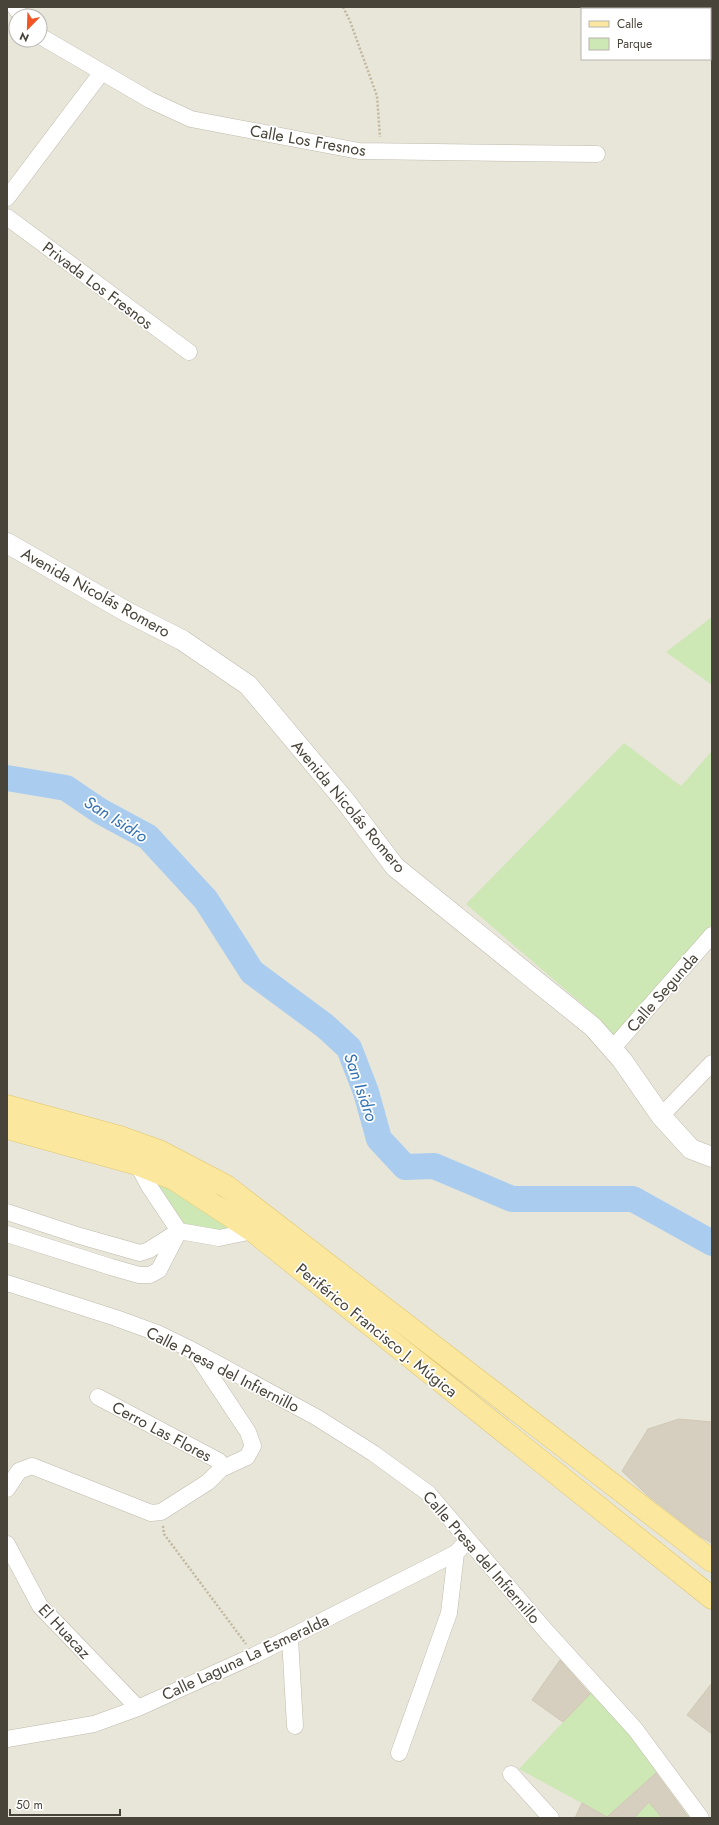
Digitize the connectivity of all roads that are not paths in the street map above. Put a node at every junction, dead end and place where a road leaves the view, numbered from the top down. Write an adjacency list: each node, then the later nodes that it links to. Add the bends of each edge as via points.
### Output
1 (48, 41): 2 (street, Calle Los Fresnos)
2 (102, 72): 3 (street, Calle Los Fresnos, via 150,100 191,118 359,151); 4 (street)
3 (598, 154)
4 (7, 198)
5 (7, 217): 6 (street, Privada Los Fresnos)
6 (189, 352)
7 (7, 542): 9 (street, Avenida Nicolás Romero, via 127,612 182,640 248,685 346,802 395,867 593,1027)
8 (712, 935): 9 (street, Calle Segunda)
9 (612, 1048): 12 (street, Avenida Nicolás Romero)
10 (712, 1063): 12 (street)
11 (7, 1106): 30 (main road, Periférico Francisco J. Múgica, via 120,1136 159,1151 226,1186)
12 (661, 1116): 14 (street, Avenida Nicolás Romero, via 691,1149)
13 (7, 1128): 15 (main road, Periférico Francisco J. Múgica)
14 (712, 1157)
15 (137, 1164): 17 (street); 18 (main road, Periférico Francisco J. Múgica, via 174,1179)
16 (7, 1212): 20 (street)
17 (179, 1231): 18 (street, via 219,1238); 20 (street, via 140,1253); 21 (street, via 159,1270 150,1275 139,1275)
18 (253, 1231): 31 (main road, Periférico Francisco J. Múgica)
19 (7, 1234): 21 (street)
20 (80, 1236): 21 (street)
21 (74, 1257)
22 (7, 1283): 23 (street, Calle Presa del Infiernillo, via 116,1318)
23 (195, 1351): 25 (street, via 248,1432 253,1446 247,1457); 27 (street, Calle Presa del Infiernillo, via 316,1417 373,1453 428,1493)
24 (98, 1397): 25 (street, Cerro Las Flores, via 219,1461)
25 (221, 1469): 26 (street, via 208,1482 161,1512 150,1513 32,1466 19,1471)
26 (7, 1489)
27 (468, 1540): 29 (street, Calle Laguna La Esmeralda); 39 (street, Calle Presa del Infiernillo, via 635,1729)
28 (7, 1544): 33 (street, El Huacaz, via 40,1606)
29 (456, 1553): 32 (street, Calle Laguna La Esmeralda); 36 (street, via 449,1613)
30 (712, 1561)
31 (712, 1598)
32 (290, 1638): 33 (street, Calle Laguna La Esmeralda); 34 (street)
33 (138, 1708): 35 (street, Calle Laguna La Esmeralda, via 94,1724)
34 (295, 1726)
35 (7, 1739)
36 (399, 1753)
37 (510, 1774): 38 (street)
38 (551, 1818)
39 (701, 1818)

